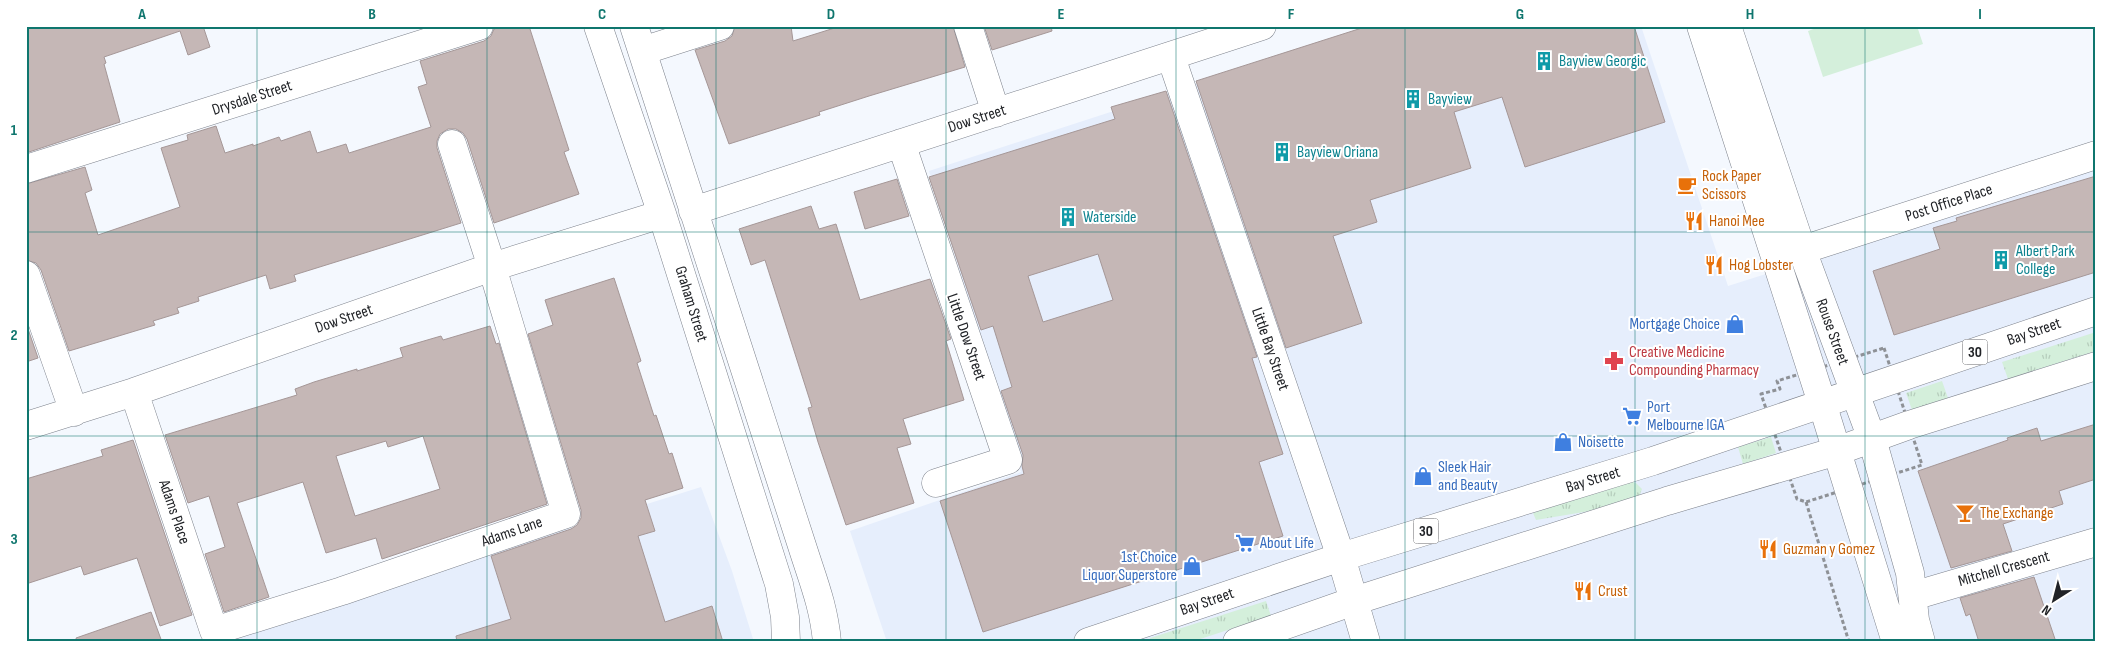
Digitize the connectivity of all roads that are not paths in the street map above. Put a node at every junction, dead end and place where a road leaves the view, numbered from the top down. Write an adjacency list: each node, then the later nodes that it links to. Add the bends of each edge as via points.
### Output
1 (478, 26): 14 (street, Drysdale Street)
2 (598, 26): 16 (street, Graham Street)
3 (720, 26): 8 (street)
4 (968, 26): 10 (street)
5 (1262, 26): 9 (street, Dow Street)
6 (1701, 26): 24 (street, Rouse Street)
7 (1728, 26): 17 (street, Rouse Street)
8 (638, 39): 15 (street, Graham Street)
9 (1171, 57): 10 (street, Dow Street); 34 (street, Little Bay Street)
10 (996, 113): 11 (street, Dow Street)
11 (902, 143): 15 (street, Dow Street); 30 (street, Little Dow Street, via 1008,460)
12 (452, 144): 18 (street)
13 (2096, 155): 17 (street, Post Office Place)
14 (26, 169)
15 (692, 211): 33 (street, Graham Street)
16 (662, 214): 18 (street, Dow Street); 35 (street, Graham Street)
17 (1802, 250): 23 (street, Rouse Street)
18 (492, 267): 22 (street, Dow Street); 38 (street, Adams Lane, via 566,514)
19 (26, 275): 25 (street)
20 (2096, 311): 23 (street, Bay Street / 30)
21 (2096, 366): 27 (street)
22 (134, 392): 25 (street, Dow Street); 38 (street, Adams Place)
23 (1853, 392): 24 (street, Bay Street / 30); 27 (street, Rouse Street)
24 (1822, 403): 28 (street, Rouse Street); 29 (street, Bay Street / 30)
25 (74, 412): 26 (street, Dow Street)
26 (26, 426)
27 (1872, 439): 28 (street); 36 (street, Rouse Street, via 1902,541)
28 (1836, 451): 31 (street); 44 (street, Rouse Street)
29 (1653, 461): 31 (street); 34 (street, Bay Street / 30)
30 (936, 483)
31 (1667, 501): 37 (street)
32 (2096, 542): 36 (street, Mitchell Crescent)
33 (804, 552): 35 (street); 40 (street, Graham Street, via 821,602)
34 (1341, 557): 37 (street, Little Bay Street); 41 (street, Bay Street / 30)
35 (778, 584): 39 (street, Graham Street)
36 (1913, 596): 45 (street, Rouse Street)
37 (1354, 601): 42 (street); 43 (street, Little Bay Street)
38 (214, 631)
39 (786, 642)
40 (827, 642)
41 (1088, 642)
42 (1237, 642)
43 (1366, 642)
44 (1896, 642)
45 (1921, 642)

